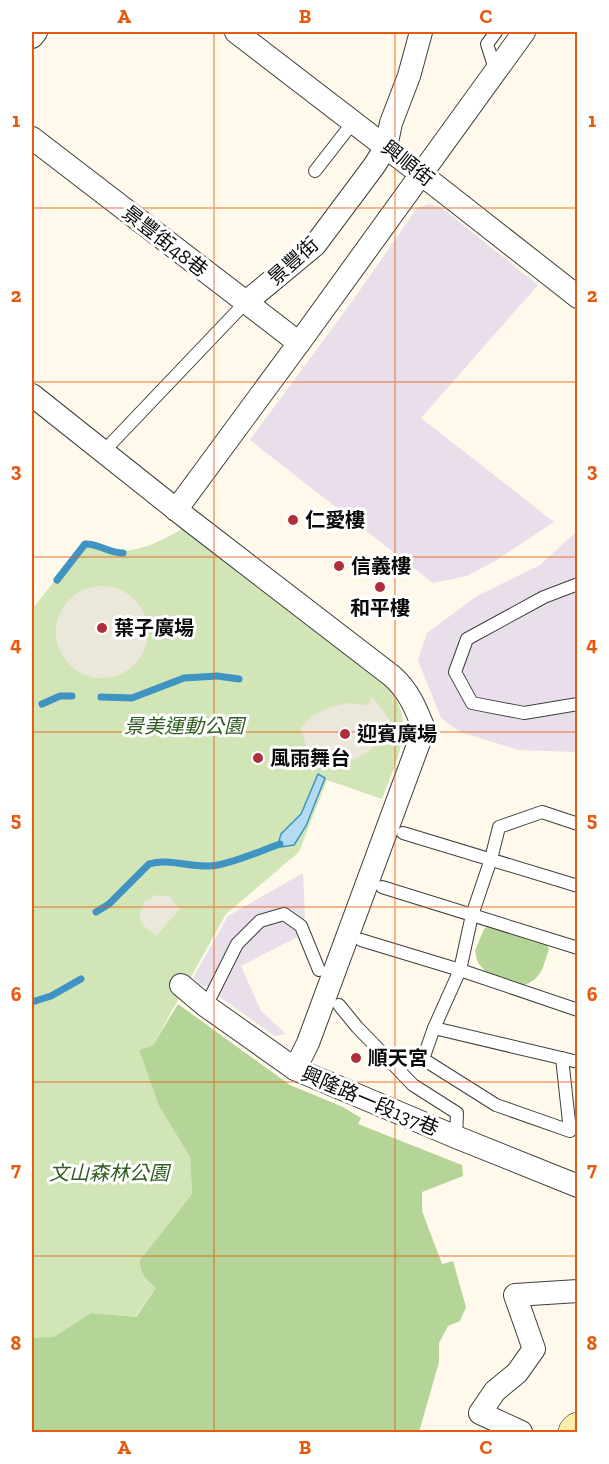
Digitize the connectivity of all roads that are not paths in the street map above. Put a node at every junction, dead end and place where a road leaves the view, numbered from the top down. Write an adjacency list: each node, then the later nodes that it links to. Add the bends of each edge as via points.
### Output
1 (36, 32): 6 (street)
2 (236, 32): 8 (street, 興順街)
3 (421, 32): 10 (street, 景豐街)
4 (496, 32): 7 (lane, via 486,44)
5 (524, 32): 7 (street)
6 (32, 38)
7 (496, 72): 12 (street)
8 (354, 121): 10 (street, 興順街); 11 (lane)
9 (32, 138): 14 (street, 景豐街48巷)
10 (386, 147): 12 (street, 興順街); 14 (street, 景豐街, via 315,245)
11 (315, 171)
12 (421, 174): 13 (street, 興順街); 15 (street)
13 (578, 297)
14 (245, 303): 15 (street, 景豐街48巷); 17 (lane, 景豐街)
15 (299, 343): 18 (street)
16 (32, 395): 17 (street)
17 (104, 451): 18 (street)
18 (176, 510): 38 (street, via 392,676 412,700 424,729)
19 (578, 584): 20 (lane, via 544,597 467,639 455,672 472,704 524,713)
20 (578, 704)
21 (578, 824): 23 (lane, via 542,812 500,827)
22 (403, 833): 23 (lane)
23 (491, 859): 24 (lane); 26 (lane)
24 (578, 886)
25 (382, 887): 26 (lane)
26 (472, 915): 28 (lane); 30 (lane)
27 (361, 940): 30 (lane)
28 (578, 948)
29 (319, 970): 33 (lane, via 301,926 284,915 260,921 237,944)
30 (460, 970): 34 (lane); 35 (lane)
31 (181, 985): 33 (street, 興隆路一段137巷)
32 (339, 1005): 39 (lane, via 412,1085 457,1113)
33 (206, 1006): 38 (street, 興隆路一段137巷)
34 (578, 1010)
35 (434, 1028): 36 (lane); 36 (lane, via 423,1059 496,1105 570,1131)
36 (562, 1058): 37 (lane)
37 (578, 1062)
38 (295, 1069): 39 (street, 興隆路一段137巷)
39 (456, 1137): 40 (street, 興隆路一段137巷)
40 (578, 1186)
41 (578, 1291): 42 (street, via 509,1296 534,1349 480,1413)
42 (521, 1432)

